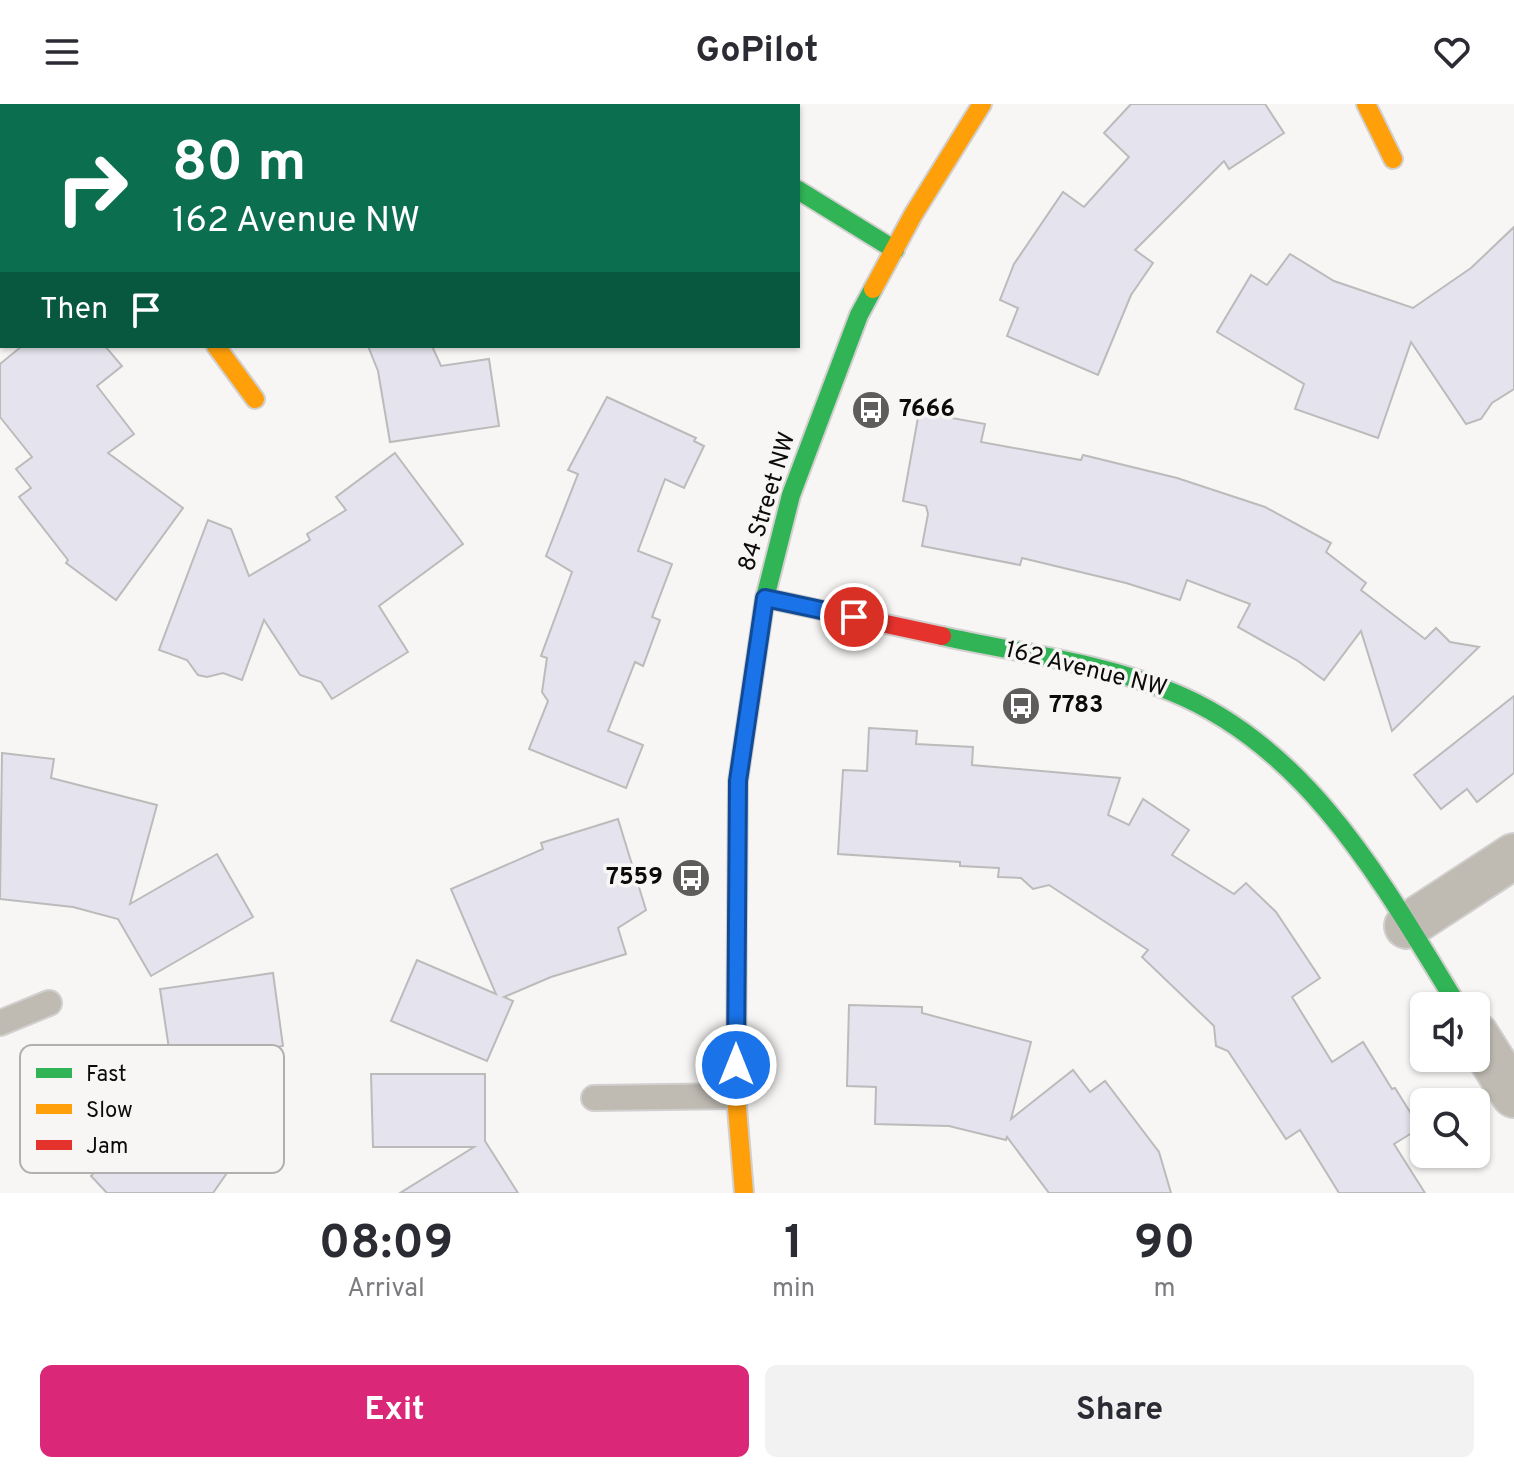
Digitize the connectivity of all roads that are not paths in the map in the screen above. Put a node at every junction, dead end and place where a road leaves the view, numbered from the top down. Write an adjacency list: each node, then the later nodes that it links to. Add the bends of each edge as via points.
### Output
1 (982, 104): 5 (street, 84 Street NW)
2 (1366, 104): 3 (street)
3 (1393, 159)
4 (800, 191): 5 (street)
5 (895, 250): 8 (street, 84 Street NW, via 859,315 796,481)
6 (217, 348): 7 (street)
7 (255, 399)
8 (765, 598): 10 (street, 162 Avenue NW, via 1151,682 1183,695 1265,747 1303,783 1344,832); 16 (street, 84 Street NW, via 738,781)
9 (1514, 856): 10 (street)
10 (1407, 926): 11 (street, 162 Avenue NW)
11 (1449, 992)
12 (49, 1003): 13 (lane)
13 (0, 1023)
14 (1490, 1057): 15 (street)
15 (1514, 1095)
16 (736, 1096): 17 (lane); 18 (street, 84 Street NW)
17 (594, 1098)
18 (744, 1193)

